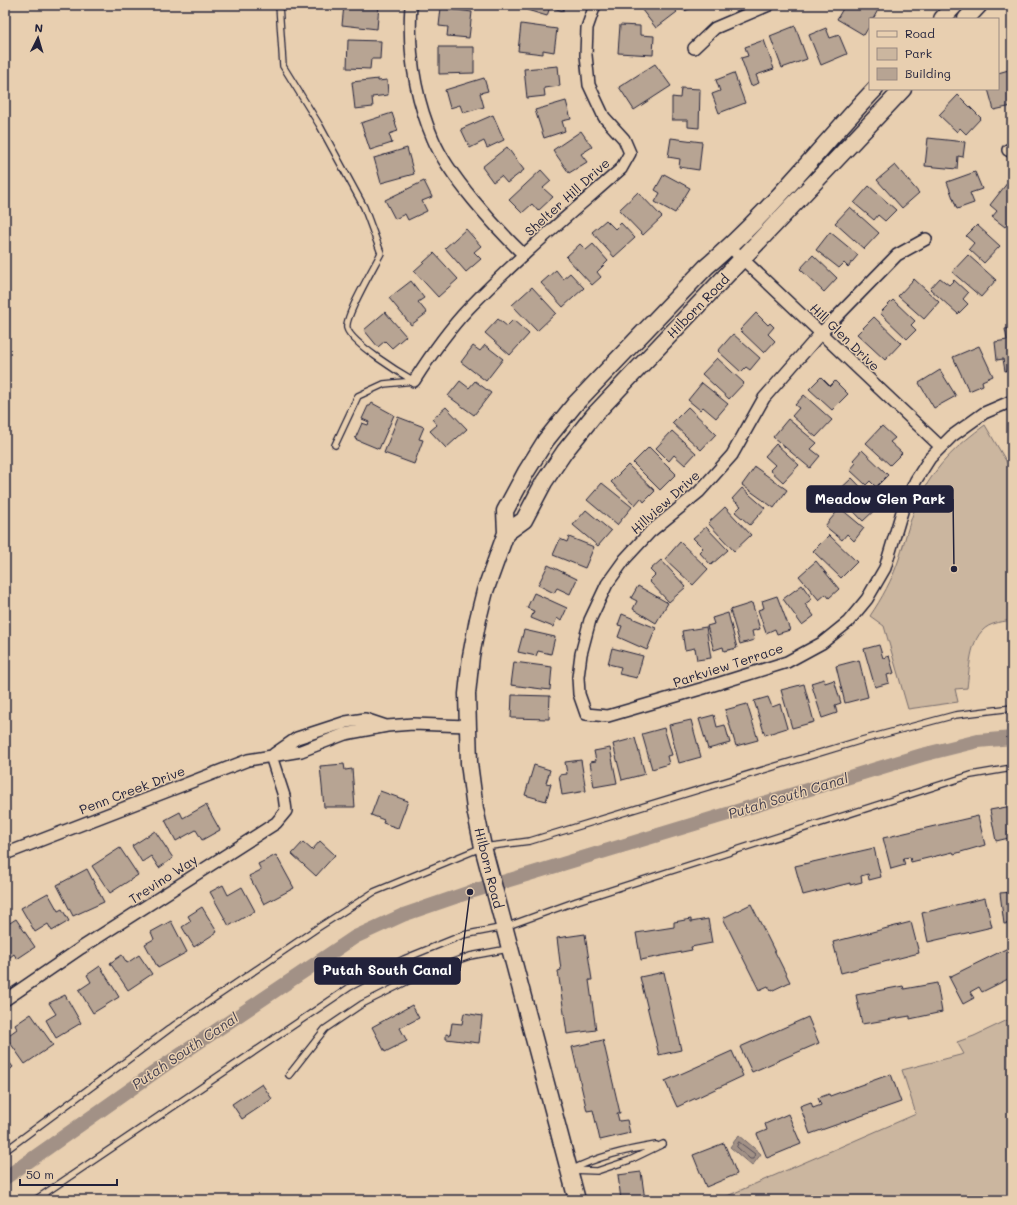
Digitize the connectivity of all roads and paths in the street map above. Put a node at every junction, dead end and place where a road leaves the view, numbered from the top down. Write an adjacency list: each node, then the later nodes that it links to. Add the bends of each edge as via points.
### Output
1 (279, 5): 18 (lane, via 283,66 320,126 364,207 381,253 348,317 347,329 351,336 389,366)
2 (411, 5): 15 (street, via 414,78 433,139 456,178)
3 (595, 5): 15 (street, Shelter Hill Drive, via 588,28 586,55 589,85 604,116 624,139 630,153 621,169)
4 (769, 5): 7 (street)
5 (955, 5): 8 (street)
6 (979, 5): 9 (street)
7 (743, 10): 10 (street, via 715,28)
8 (943, 18)
9 (967, 18)
10 (694, 48)
11 (874, 90): 14 (street, Hilborn Road, via 831,135 801,173)
12 (902, 90): 16 (street, Hilborn Road)
13 (926, 239): 17 (street, Hillview Drive, via 897,255)
14 (730, 247): 16 (street, Hill Glen Drive); 22 (street, Hilborn Road, via 706,267 581,398 546,440 505,511)
15 (524, 255): 18 (street, Shelter Hill Drive, via 468,309)
16 (743, 258): 17 (street, Hill Glen Drive); 22 (street, Hilborn Road, via 594,415 565,451 524,520)
17 (821, 333): 21 (street, Hill Glen Drive); 24 (street, Hillview Drive, via 764,398 732,455 699,492 650,532 625,559 607,584 590,620 581,654 579,694)
18 (414, 381): 20 (lane, via 384,384 358,396)
19 (1012, 401): 21 (street, Parkview Terrace, via 984,414 952,436)
20 (335, 445)
21 (941, 447): 24 (street, Parkview Terrace, via 930,458 916,480 904,505 885,568 867,599 848,622 822,643 787,662 645,705 608,716)
22 (506, 533): 26 (street, Hilborn Road, via 485,591 478,619 470,664)
23 (1012, 708): 31 (lane, via 955,715 862,740 530,841)
24 (586, 714)
25 (387, 726): 26 (street, Penn Creek Drive); 27 (street, Penn Creek Drive, via 365,719); 28 (street, Penn Creek Drive)
26 (467, 726): 31 (street, Hilborn Road, via 472,794)
27 (316, 732): 28 (street, Penn Creek Drive); 29 (street, Penn Creek Drive, via 297,738)
28 (346, 734): 29 (street, Penn Creek Drive, via 301,751)
29 (270, 756): 32 (street, Penn Creek Drive, via 248,760); 35 (street, Trevino Way, via 284,796 286,812 276,823)
30 (1012, 768): 33 (lane, via 942,784)
31 (484, 852): 33 (street, Hilborn Road); 37 (lane, via 374,892 176,1024)
32 (5, 854)
33 (504, 923): 34 (street, Hilborn Road); 39 (lane, via 463,935 404,959 350,987)
34 (510, 948): 36 (lane, via 470,956 430,970 362,1004 326,1029); 38 (street, Hilborn Road)
35 (5, 1000)
36 (289, 1075)
37 (5, 1151)
38 (570, 1170): 38 (lane, via 597,1171 630,1160 663,1144 626,1150 594,1159); 40 (street, Hilborn Road)
39 (35, 1200)
40 (577, 1200)

